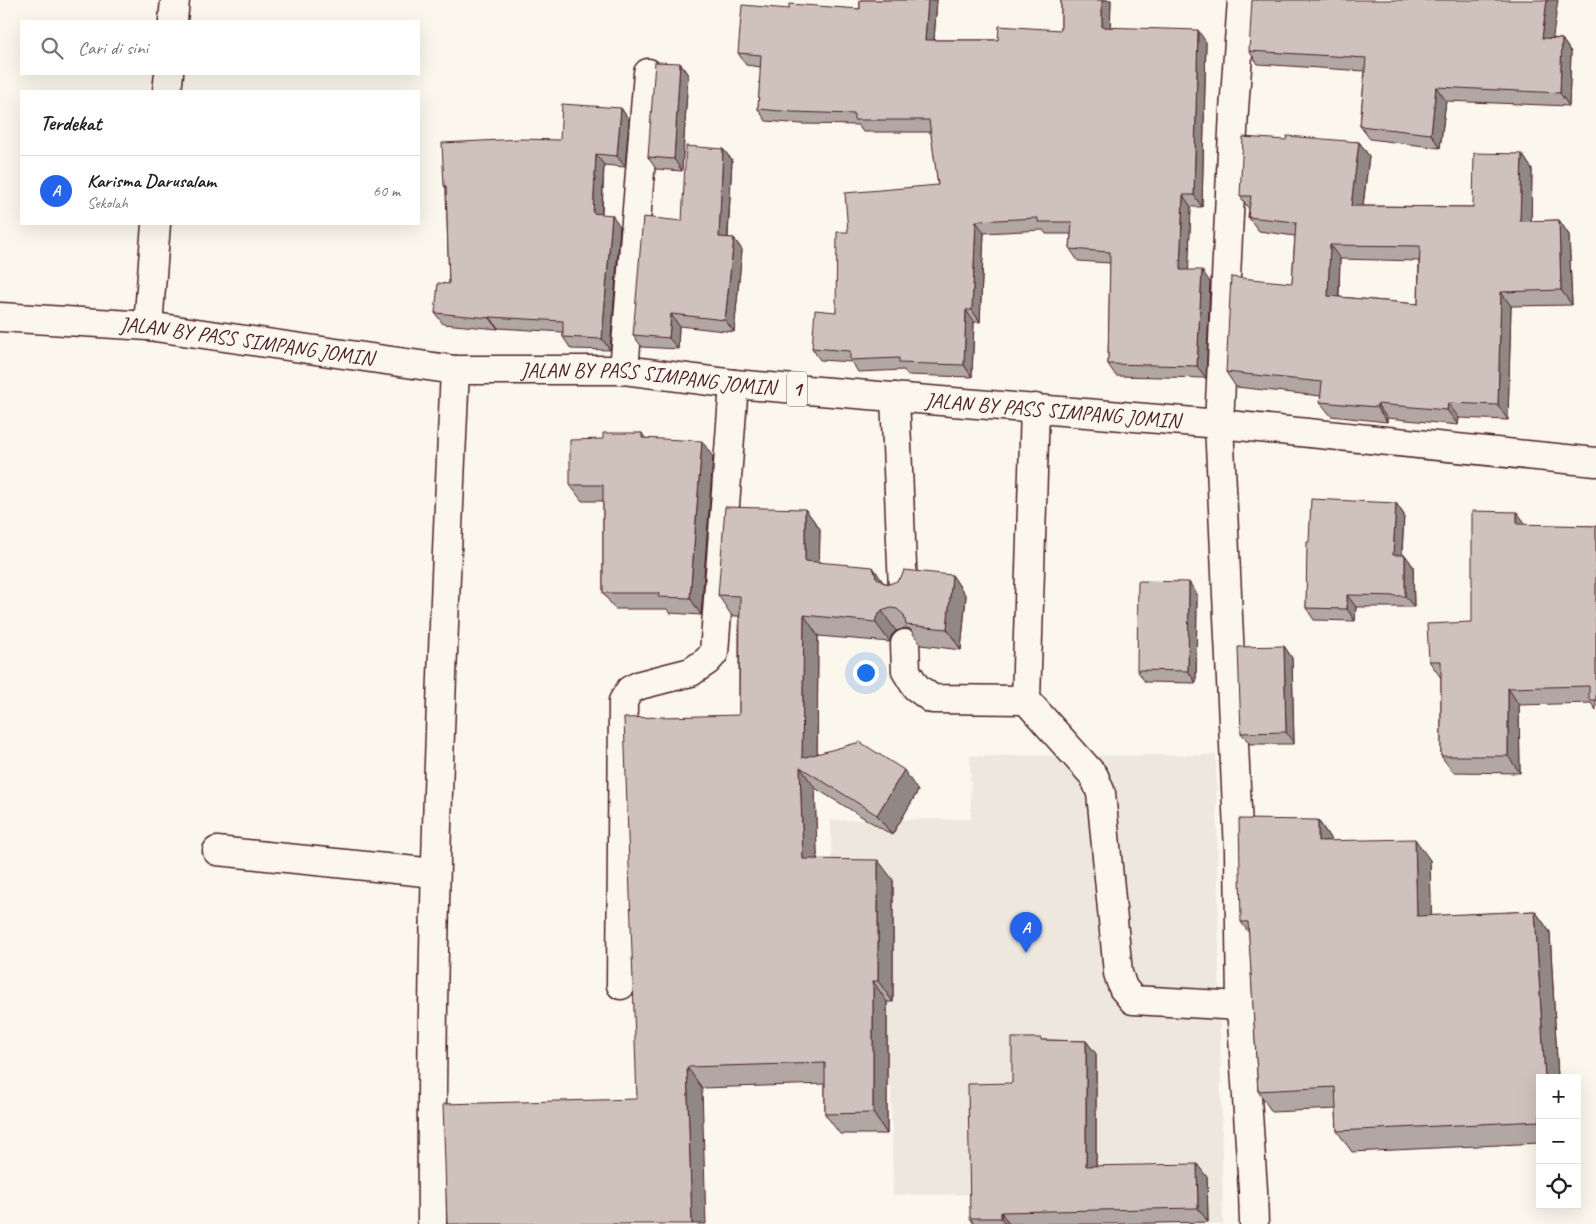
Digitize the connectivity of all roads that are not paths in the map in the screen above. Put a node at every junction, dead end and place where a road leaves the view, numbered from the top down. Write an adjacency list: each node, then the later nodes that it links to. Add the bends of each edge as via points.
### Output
1 (175, 0): 3 (main road)
2 (1242, 0): 15 (main road)
3 (173, 20)
4 (648, 73): 11 (main road)
5 (169, 75): 6 (main road)
6 (167, 90)
7 (156, 225): 9 (main road)
8 (0, 317): 9 (main road, JALAN BY PASS SIMPANG JOMIN / 1)
9 (148, 326): 10 (main road, JALAN BY PASS SIMPANG JOMIN / 1)
10 (455, 370): 11 (main road, JALAN BY PASS SIMPANG JOMIN / 1); 21 (main road)
11 (624, 370): 12 (main road, JALAN BY PASS SIMPANG JOMIN / 1)
12 (734, 384): 13 (main road, JALAN BY PASS SIMPANG JOMIN / 1); 22 (main road, via 714,653 691,672 630,690 623,701)
13 (895, 397): 14 (main road, JALAN BY PASS SIMPANG JOMIN / 1); 17 (main road)
14 (1036, 408): 15 (main road, JALAN BY PASS SIMPANG JOMIN / 1); 19 (main road)
15 (1219, 424): 16 (main road, JALAN BY PASS SIMPANG JOMIN / 1); 23 (main road, via 1239,851)
16 (1596, 462)
17 (903, 589)
18 (905, 644): 19 (main road, via 906,671 916,687 932,699)
19 (1026, 700): 23 (main road, via 1094,776 1101,793 1122,988 1133,1000)
20 (217, 851): 21 (main road)
21 (435, 873): 24 (main road)
22 (621, 985)
23 (1241, 1006): 25 (main road)
24 (432, 1224)
25 (1254, 1224)

